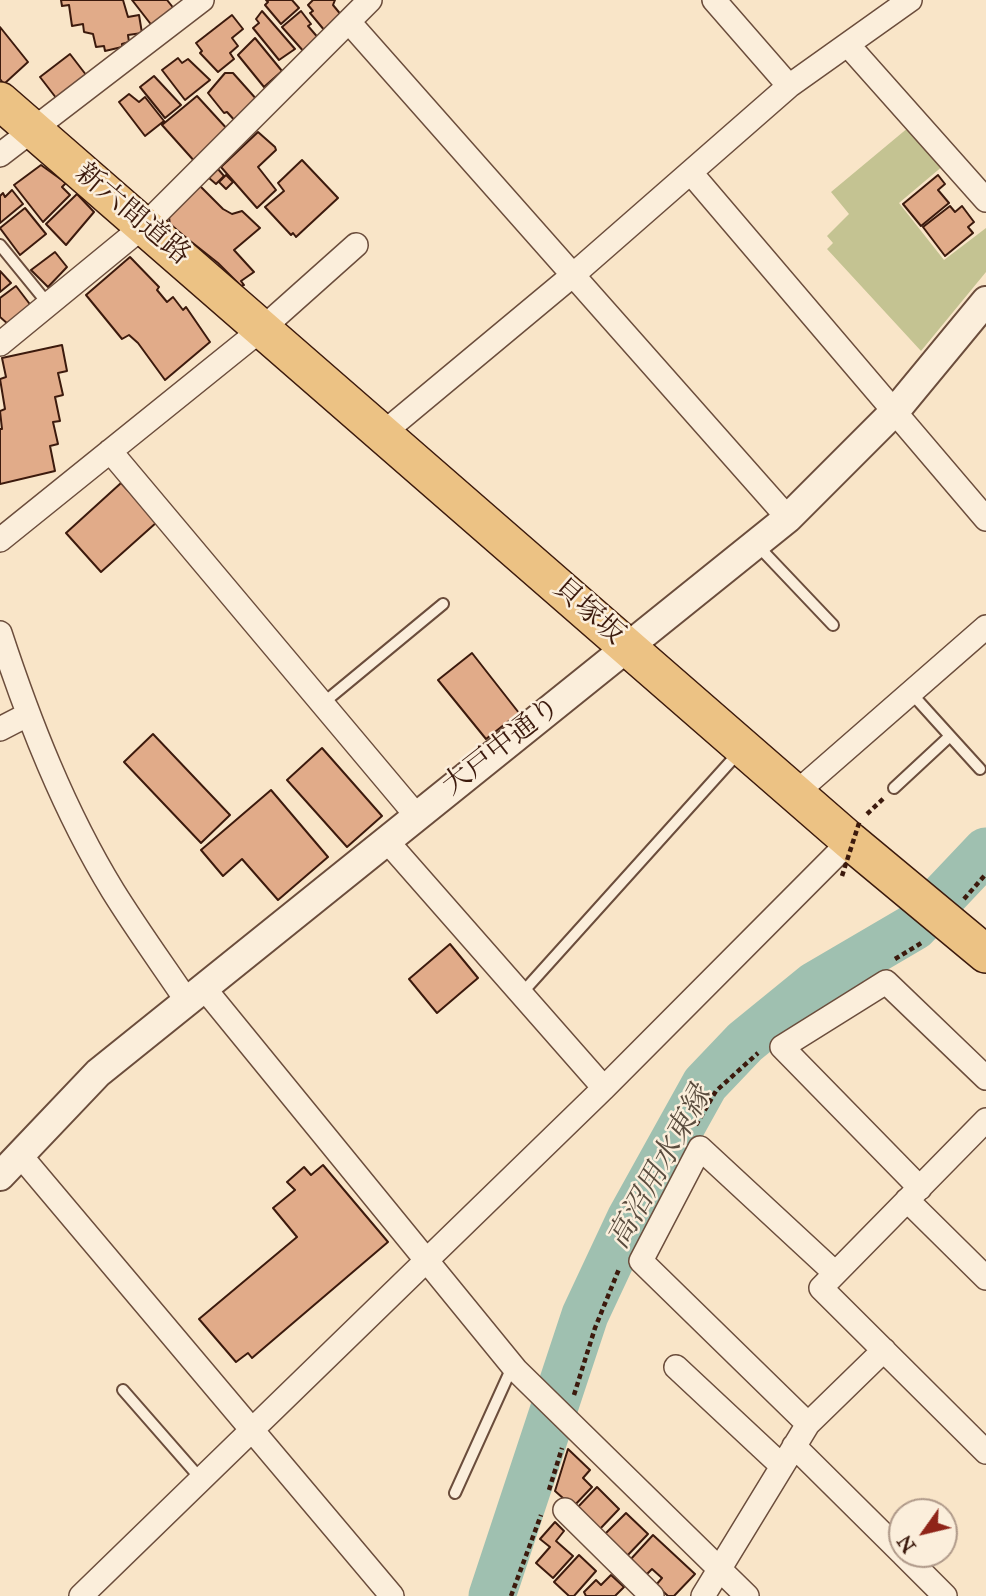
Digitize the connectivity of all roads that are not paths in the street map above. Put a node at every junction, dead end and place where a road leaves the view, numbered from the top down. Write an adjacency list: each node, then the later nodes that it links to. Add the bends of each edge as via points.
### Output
1 (202, 0): 9 (street)
2 (370, 0): 5 (street)
3 (714, 0): 7 (street)
4 (909, 0): 6 (street)
5 (349, 22): 13 (street); 16 (street)
6 (848, 45): 7 (street); 12 (street)
7 (789, 86): 11 (street)
8 (0, 102): 9 (main road, 新六間道路)
9 (32, 129): 10 (street); 13 (main road, 新六間道路)
10 (0, 155)
11 (691, 173): 16 (street); 21 (street)
12 (986, 200)
13 (145, 225): 18 (street); 19 (main road, 新六間道路)
14 (0, 245): 18 (lane)
15 (356, 245): 19 (street)
16 (573, 275): 22 (street); 24 (street)
17 (986, 301): 21 (street, 大戸中通り)
18 (49, 304): 20 (street)
19 (263, 328): 22 (main road, 貝塚坂); 23 (street)
20 (0, 344)
21 (896, 410): 24 (street, 大戸中通り); 25 (street)
22 (382, 434): 32 (main road, 貝塚坂)
23 (110, 451): 26 (street); 34 (street)
24 (788, 518): 27 (street, 大戸中通り)
25 (986, 519)
26 (0, 540)
27 (756, 545): 29 (lane); 32 (street, 大戸中通り)
28 (443, 604): 34 (lane)
29 (833, 625)
30 (986, 627): 33 (street)
31 (0, 632): 35 (street)
32 (629, 647): 38 (main road, 貝塚坂); 42 (street, 大戸中通り)
33 (912, 694): 37 (lane); 41 (street)
34 (322, 704): 42 (street)
35 (27, 715): 36 (street); 47 (street, via 112,889)
36 (0, 729)
37 (950, 736): 39 (lane); 40 (lane)
38 (744, 746): 41 (main road, 貝塚坂); 46 (lane)
39 (980, 769)
40 (894, 788)
41 (797, 793): 43 (main road, 貝塚坂)
42 (416, 815): 44 (street, 大戸中通り)
43 (855, 831): 45 (main road, 貝塚坂, via 942,902); 49 (street)
44 (386, 840): 46 (street); 47 (street, 大戸中通り)
45 (986, 954)
46 (522, 993): 49 (street)
47 (195, 995): 51 (street, 大戸中通り, via 98,1073); 54 (street)
48 (986, 1078): 53 (street, via 886,982 782,1047)
49 (604, 1088): 54 (street)
50 (986, 1120): 53 (street)
51 (20, 1156): 52 (street, 大戸中通り); 62 (street)
52 (0, 1175)
53 (914, 1194): 55 (street); 56 (street)
54 (426, 1260): 58 (street); 62 (street)
55 (835, 1273): 57 (street, via 821,1288); 61 (street, via 700,1148 641,1261)
56 (986, 1278)
57 (884, 1350): 61 (street); 64 (street)
58 (513, 1365): 67 (lane); 71 (street)
59 (676, 1367): 65 (street)
60 (124, 1390): 66 (lane)
61 (808, 1424): 63 (street)
62 (250, 1431): 66 (street); 72 (street)
63 (794, 1446): 65 (street); 69 (street)
64 (986, 1452)
65 (782, 1466): 71 (street)
66 (200, 1478): 73 (street)
67 (455, 1493)
68 (565, 1510): 74 (street)
69 (888, 1540)
70 (916, 1568): 77 (street)
71 (720, 1569): 75 (street); 76 (street)
72 (384, 1592)
73 (81, 1596)
74 (652, 1596)
75 (703, 1596)
76 (747, 1596)
77 (945, 1596)

